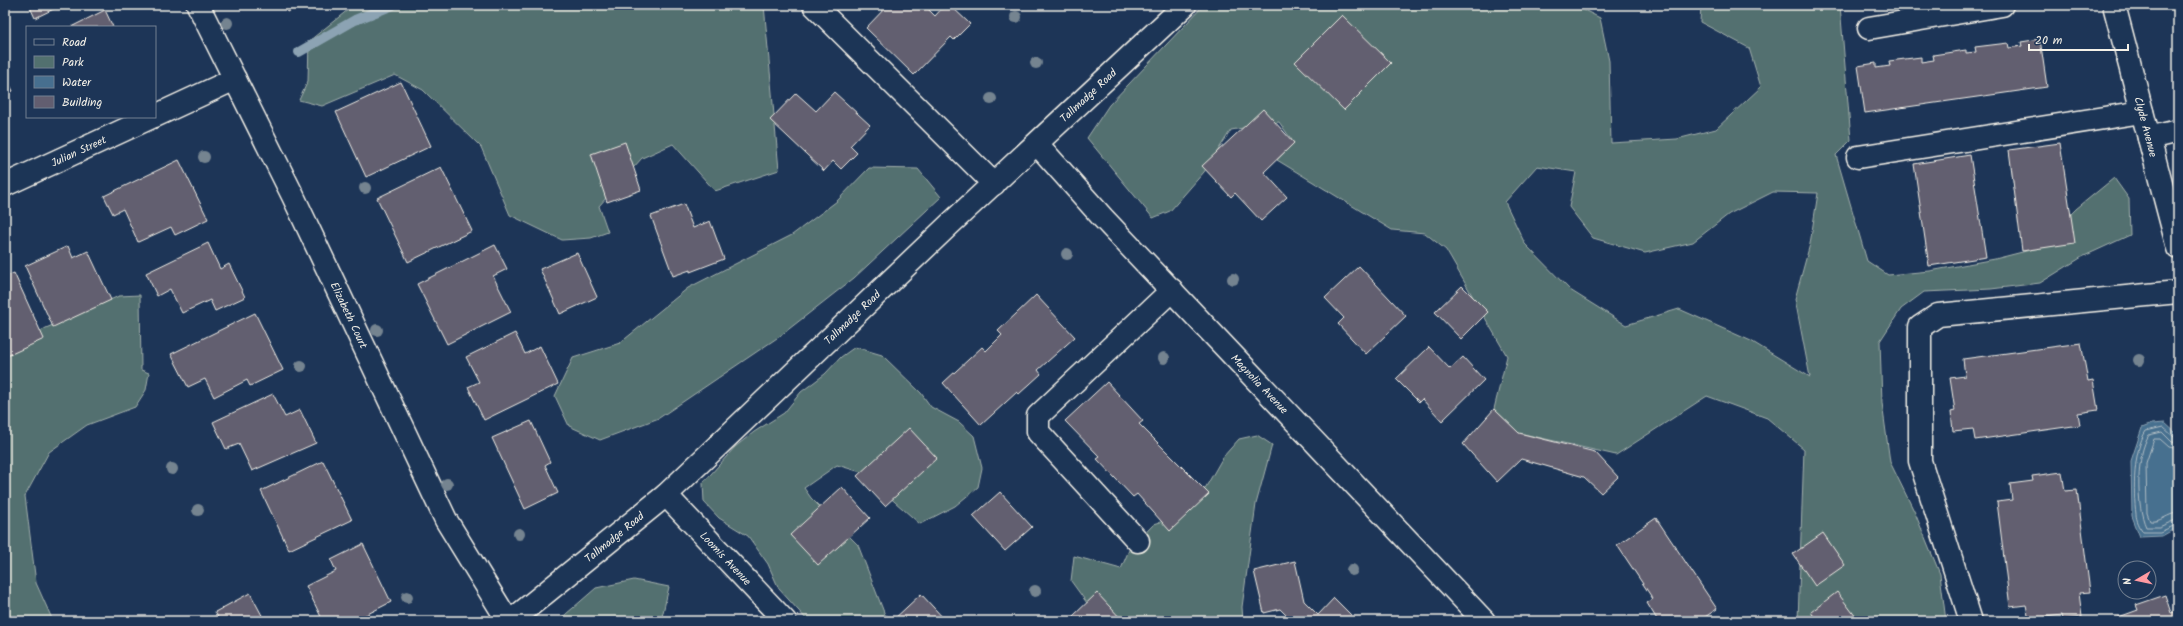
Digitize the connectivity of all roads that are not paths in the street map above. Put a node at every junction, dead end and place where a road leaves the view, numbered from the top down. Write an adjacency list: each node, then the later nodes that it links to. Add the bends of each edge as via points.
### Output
1 (198, 5): 7 (street, Elizabeth Court)
2 (814, 5): 15 (street)
3 (1185, 5): 13 (street, Tallmadge Road)
4 (2002, 5): 6 (street)
5 (2114, 5): 8 (street, Clyde Avenue)
6 (1869, 28)
7 (234, 79): 9 (street); 22 (street, Elizabeth Court, via 293,196 446,520)
8 (2142, 112): 12 (street, Clyde Avenue); 14 (street)
9 (156, 116)
10 (150, 118): 16 (street, Julian Street)
11 (2178, 131): 12 (street)
12 (2149, 138): 17 (street, Clyde Avenue)
13 (1038, 144): 15 (street, Tallmadge Road); 18 (street, Magnolia Avenue, via 1103,218)
14 (1858, 157)
15 (994, 184): 20 (street, Tallmadge Road, via 741,421)
16 (5, 185)
17 (2178, 248)
18 (1172, 290): 21 (street, via 1038,416 1038,432); 25 (street, Magnolia Avenue)
19 (2178, 292): 26 (street, via 1938,315 1920,327 1920,461)
20 (666, 495): 23 (street, Tallmadge Road); 24 (street, Loomis Avenue)
21 (1138, 541)
22 (508, 621)
23 (512, 621)
24 (785, 621)
25 (1484, 621)
26 (1971, 621)

